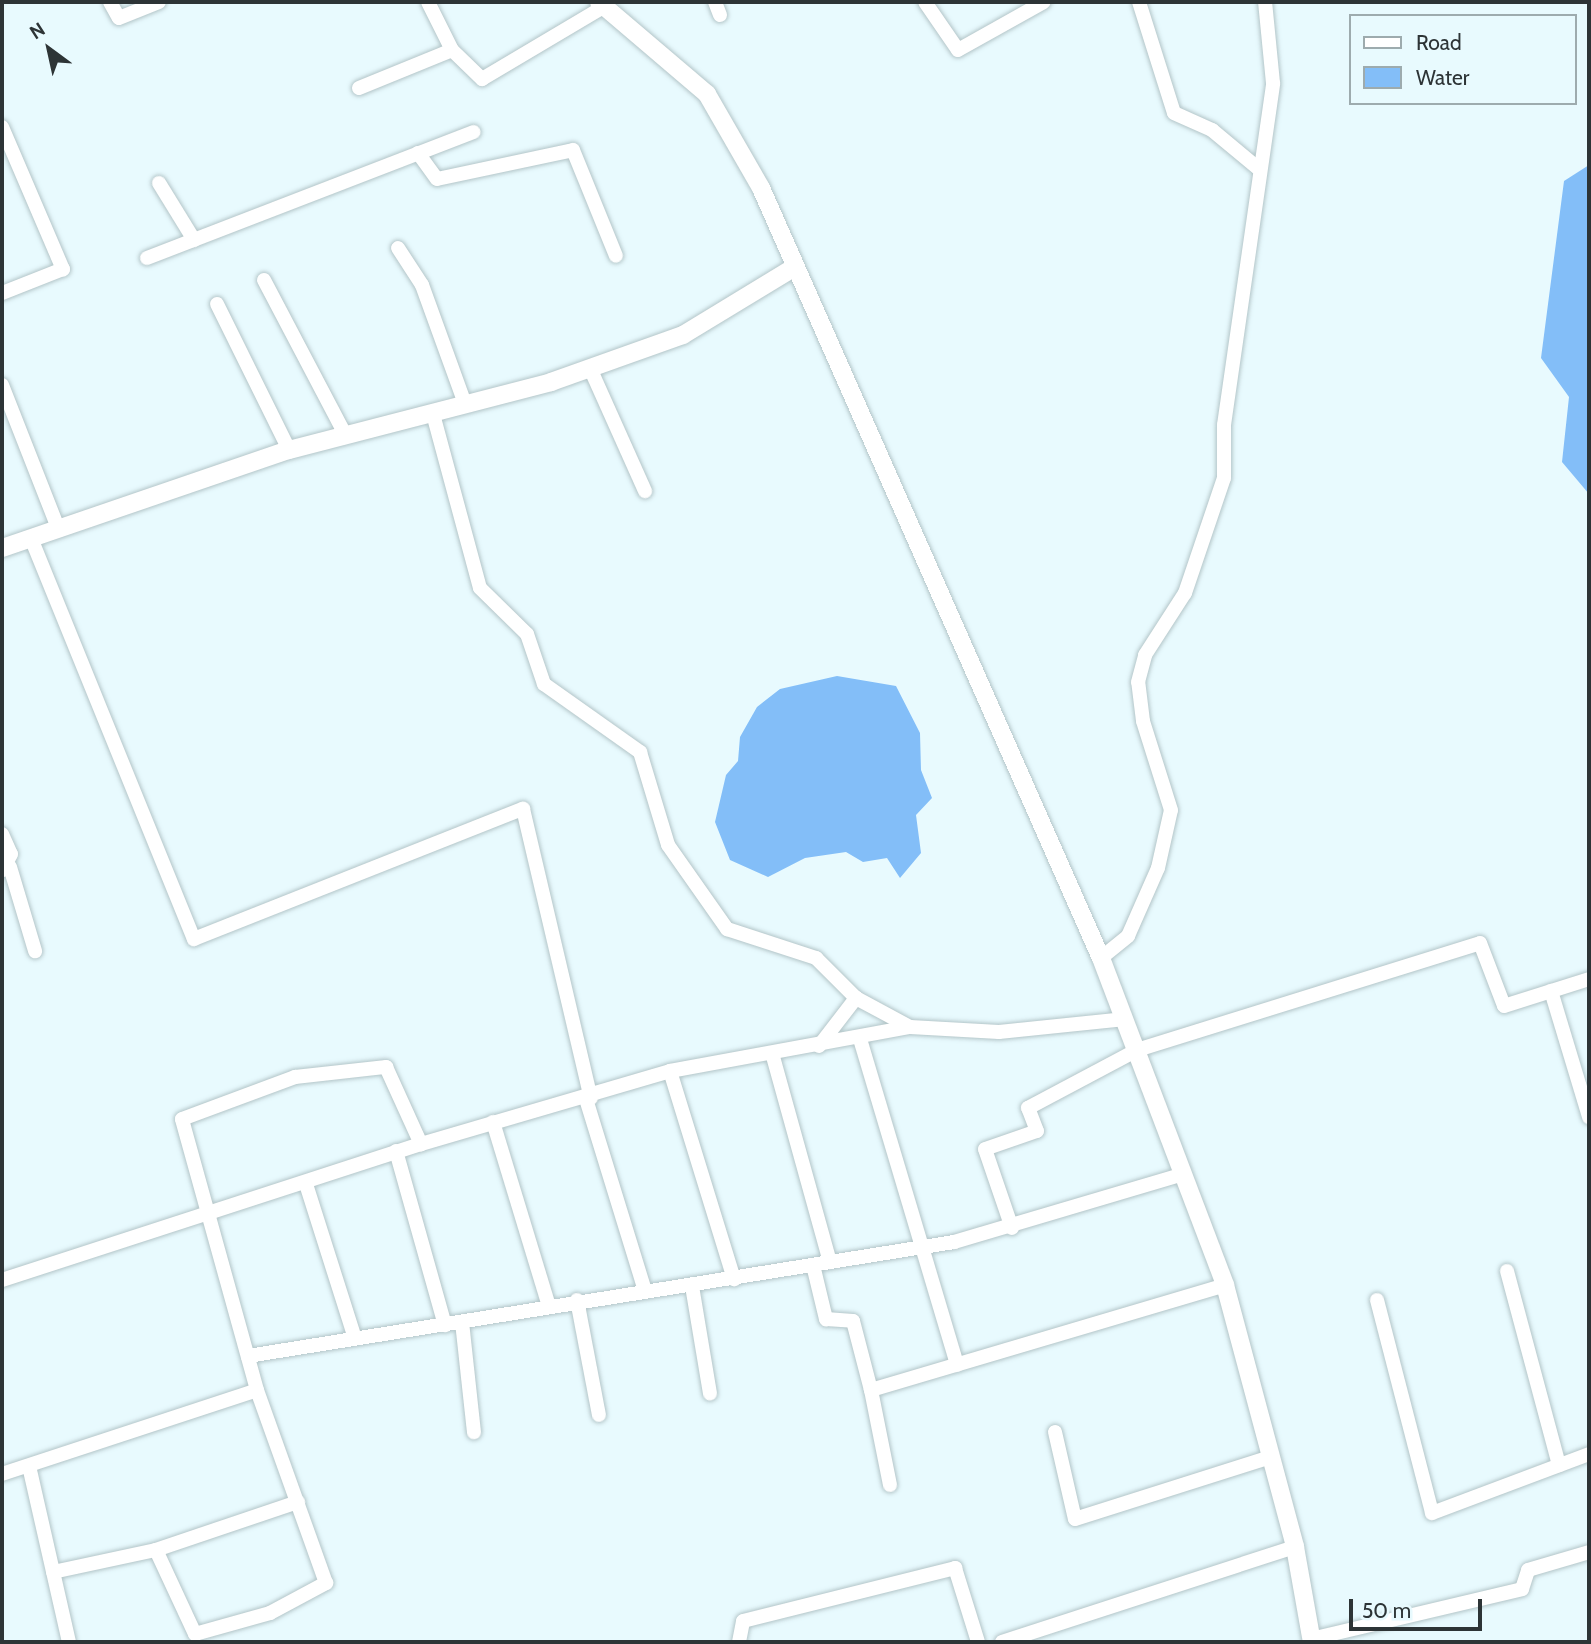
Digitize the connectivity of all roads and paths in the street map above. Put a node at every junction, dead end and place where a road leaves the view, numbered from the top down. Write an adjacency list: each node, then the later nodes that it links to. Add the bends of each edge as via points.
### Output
1 (110, 2): 2 (street, via 119,18)
2 (159, 2)
3 (428, 2): 9 (street)
4 (925, 2): 5 (street, via 958,50)
5 (1044, 2)
6 (1139, 2): 14 (street, via 1174,113 1212,131)
7 (1265, 2): 14 (street, via 1273,83)
8 (602, 4): 9 (street, via 487,78 475,76); 20 (street, via 707,94)
9 (452, 50): 10 (street)
10 (359, 88)
11 (2, 127): 22 (street, via 63,269)
12 (473, 132): 13 (street)
13 (418, 153): 16 (street); 18 (street, via 437,179 573,150)
14 (1260, 170): 37 (street, via 1224,425 1224,478 1185,593 1145,655 1139,682 1143,721 1171,810 1158,868 1128,936)
15 (159, 183): 16 (street)
16 (194, 240): 19 (street)
17 (398, 247): 26 (street, via 422,285)
18 (616, 256)
19 (147, 258)
20 (795, 267): 24 (street, via 683,335); 37 (street)
21 (264, 280): 28 (street)
22 (2, 293)
23 (217, 304): 29 (street)
24 (590, 368): 26 (street); 30 (street)
25 (2, 385): 31 (street)
26 (465, 404): 27 (street)
27 (433, 414): 28 (street); 40 (street, via 480,588 527,634 544,684 640,752 668,845 727,929 816,958)
28 (345, 434): 29 (street)
29 (289, 450): 31 (street)
30 (645, 491)
31 (58, 528): 32 (street)
32 (31, 538): 33 (street); 48 (street, via 194,939 523,809)
33 (2, 548)
34 (2, 834): 35 (street)
35 (6, 869): 36 (street)
36 (35, 951)
37 (1101, 958): 41 (street)
38 (1589, 979): 39 (street)
39 (1550, 991): 45 (street, via 1504,1006 1480,943); 49 (street)
40 (856, 998): 42 (street); 44 (street)
41 (1125, 1019): 42 (street, via 999,1032); 45 (street)
42 (910, 1027): 43 (street)
43 (860, 1039): 44 (street); 57 (street)
44 (819, 1046): 46 (street)
45 (1137, 1050): 53 (street); 56 (street, via 1028,1108 1037,1131 985,1149)
46 (772, 1053): 47 (street); 58 (street)
47 (670, 1071): 48 (street); 61 (street)
48 (589, 1099): 50 (street); 65 (street)
49 (1589, 1116)
50 (493, 1122): 51 (street); 68 (street)
51 (421, 1144): 52 (street); 55 (street, via 386,1067 295,1077 182,1119)
52 (396, 1151): 54 (street); 70 (street)
53 (1184, 1174): 56 (street); 63 (street)
54 (306, 1184): 55 (street); 71 (street)
55 (206, 1211): 62 (street); 72 (street)
56 (1012, 1228): 57 (street)
57 (925, 1247): 58 (street); 73 (street)
58 (830, 1262): 59 (street)
59 (813, 1265): 61 (street); 75 (street, via 826,1320 853,1321)
60 (1507, 1270): 82 (street)
61 (734, 1279): 64 (street)
62 (2, 1280)
63 (1225, 1285): 73 (street); 81 (street)
64 (692, 1286): 65 (street); 76 (street)
65 (645, 1291): 66 (street)
66 (577, 1300): 68 (street); 77 (street)
67 (1377, 1300): 82 (street, via 1432,1513)
68 (549, 1307): 69 (street)
69 (462, 1322): 70 (street); 78 (street)
70 (445, 1325): 71 (street)
71 (354, 1335): 72 (street)
72 (248, 1356): 74 (street)
73 (957, 1365): 75 (street)
74 (257, 1390): 83 (street); 86 (street)
75 (871, 1390): 85 (street)
76 (710, 1394)
77 (599, 1415)
78 (474, 1432)
79 (1055, 1432): 81 (street, via 1075,1519)
80 (1589, 1454): 82 (street)
81 (1271, 1457): 87 (street)
82 (1559, 1465)
83 (29, 1466): 84 (street); 90 (street)
84 (2, 1474)
85 (890, 1485)
86 (298, 1502): 88 (street); 88 (street, via 326,1583 270,1613 195,1634)
87 (1296, 1547): 91 (street); 95 (street)
88 (156, 1550): 90 (street)
89 (1589, 1552): 91 (street, via 1528,1570 1522,1589)
90 (53, 1572): 92 (street)
91 (1312, 1640)
92 (69, 1642)
93 (739, 1642): 94 (street, via 743,1621 955,1568)
94 (978, 1642)
95 (1002, 1642)

